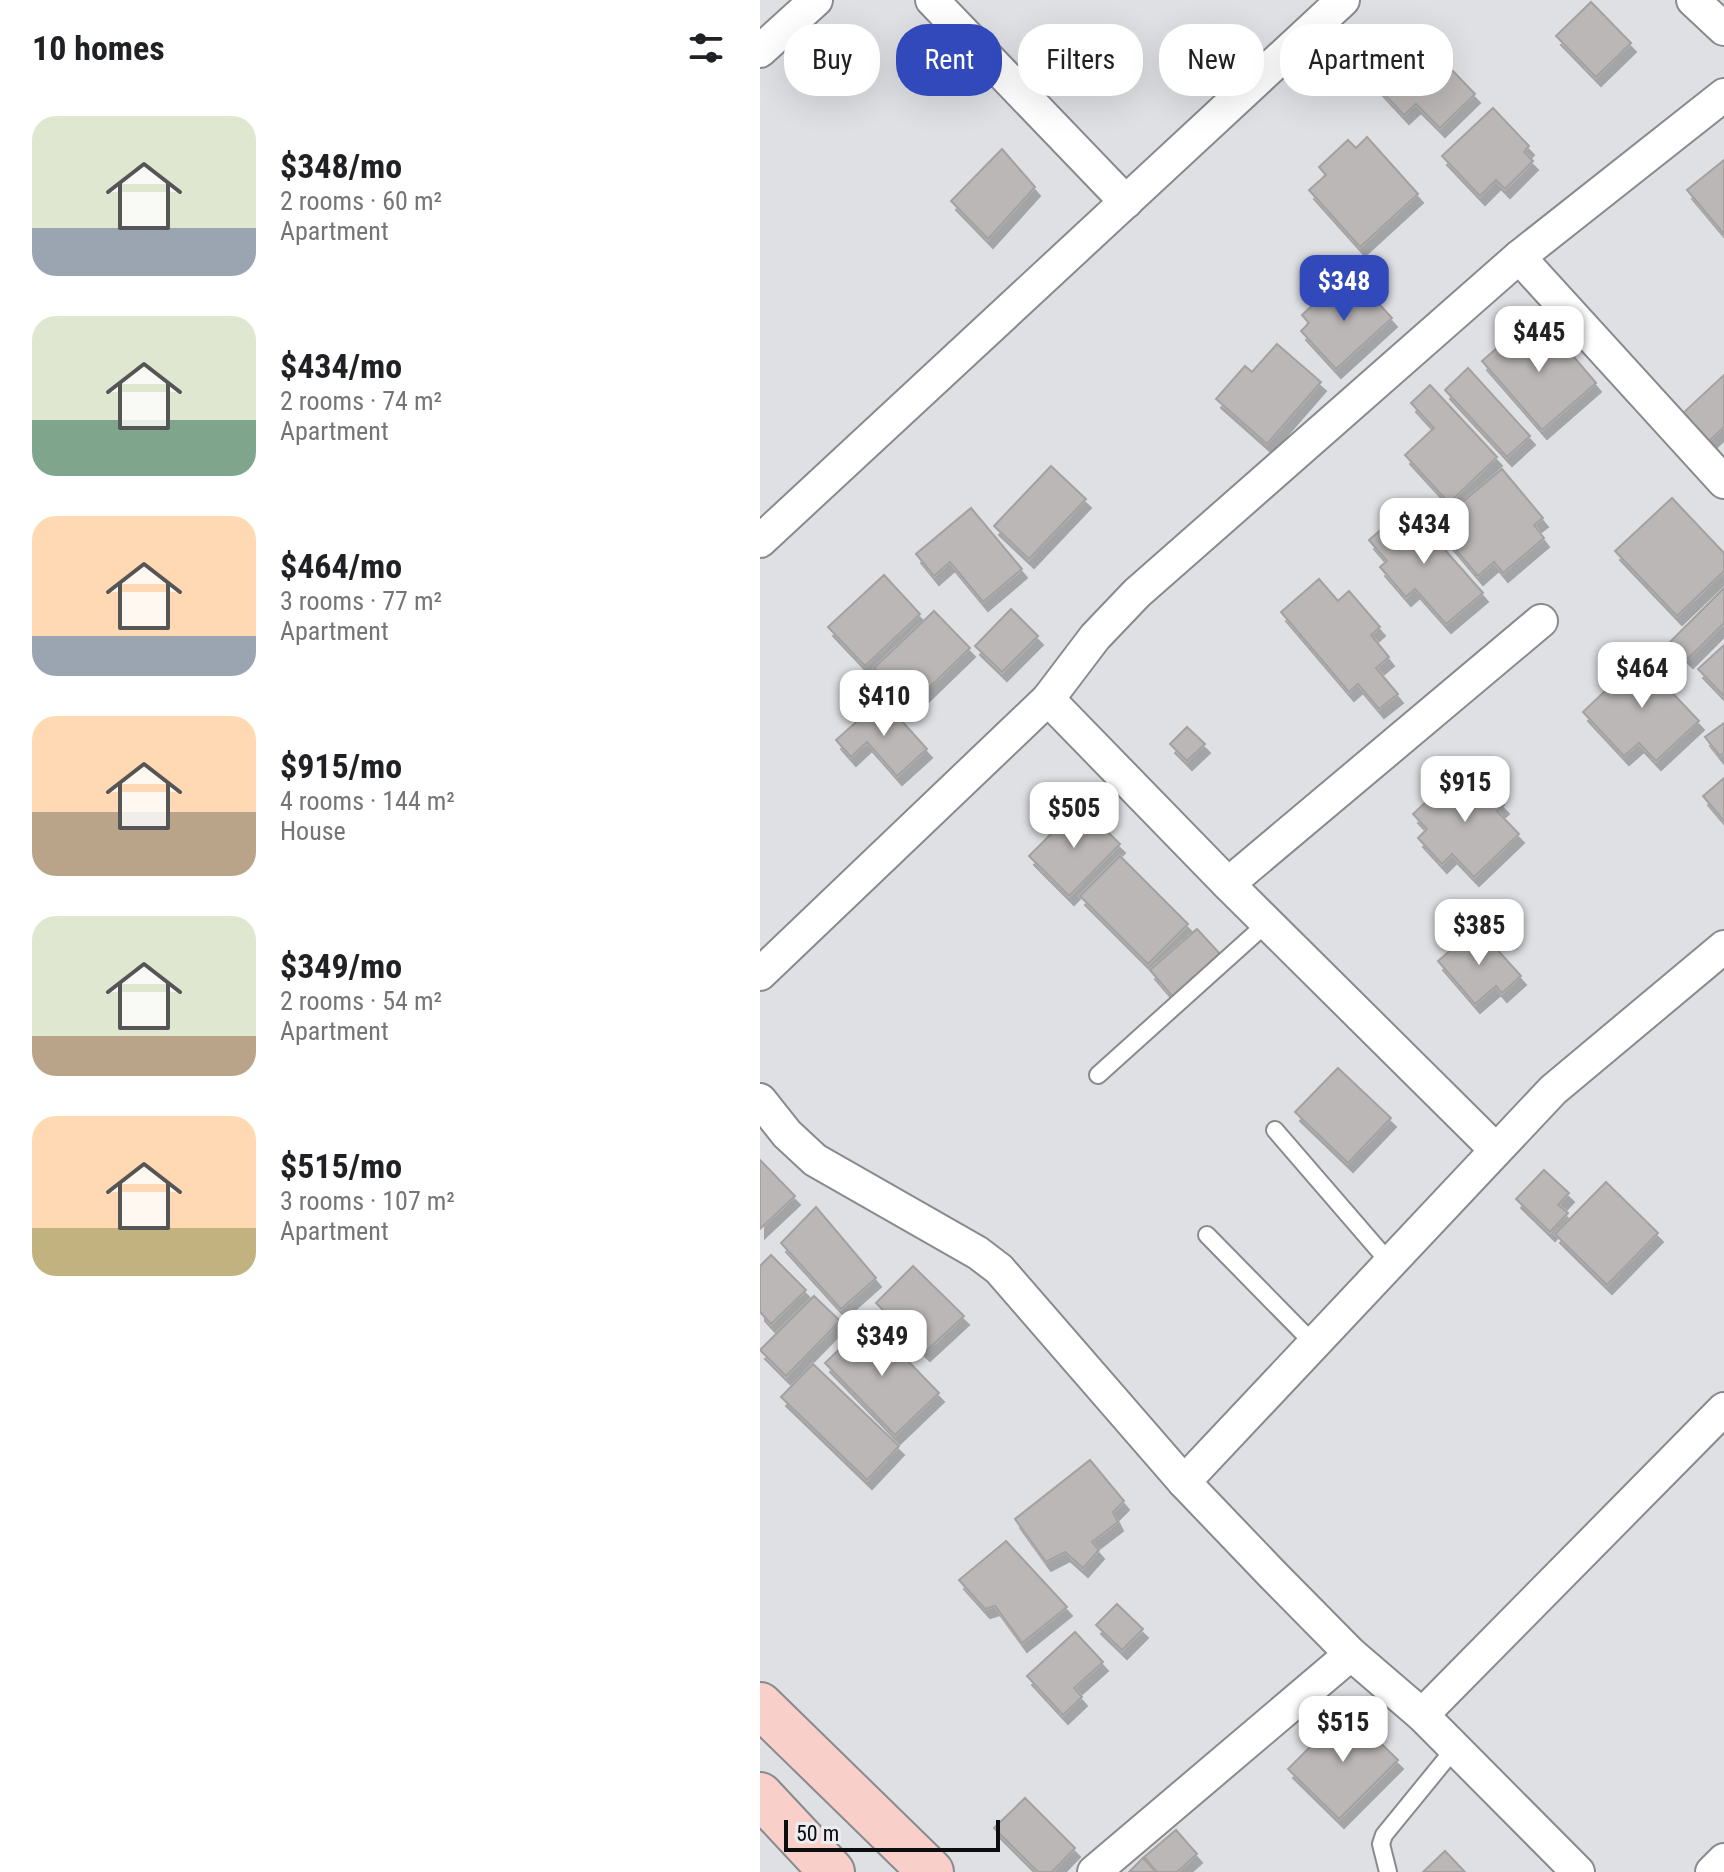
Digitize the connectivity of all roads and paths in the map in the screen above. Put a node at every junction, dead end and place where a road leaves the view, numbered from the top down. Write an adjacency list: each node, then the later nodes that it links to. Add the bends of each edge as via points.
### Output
1 (816, 0): 6 (street)
2 (932, 0): 8 (street)
3 (1343, 0): 8 (street)
4 (1693, 0): 5 (street)
5 (1724, 29)
6 (760, 51)
7 (1724, 95): 9 (street)
8 (1126, 202): 11 (street)
9 (1519, 257): 10 (street); 13 (street, via 1137,593)
10 (1724, 482)
11 (760, 541)
12 (1541, 621): 14 (street)
13 (1048, 699): 14 (street); 17 (street)
14 (1228, 884): 15 (street)
15 (1267, 923): 18 (lane); 21 (street)
16 (1724, 947): 21 (street, via 1553,1090)
17 (760, 974)
18 (1098, 1075)
19 (760, 1100): 26 (street, via 815,1160 999,1269)
20 (1275, 1130): 23 (lane)
21 (1495, 1149): 23 (street)
22 (1207, 1235): 24 (lane)
23 (1389, 1262): 24 (street)
24 (1313, 1343): 26 (street)
25 (1724, 1409): 29 (street)
26 (1184, 1482): 27 (street)
27 (1351, 1654): 29 (street); 35 (street)
28 (760, 1705): 34 (main road)
29 (1422, 1715): 30 (street)
30 (1455, 1748): 36 (lane, via 1384,1835); 37 (street)
31 (760, 1795): 33 (main road)
32 (1724, 1860): 38 (street)
33 (832, 1872)
34 (931, 1872)
35 (1094, 1872)
36 (1388, 1872)
37 (1578, 1872)
38 (1712, 1872)

